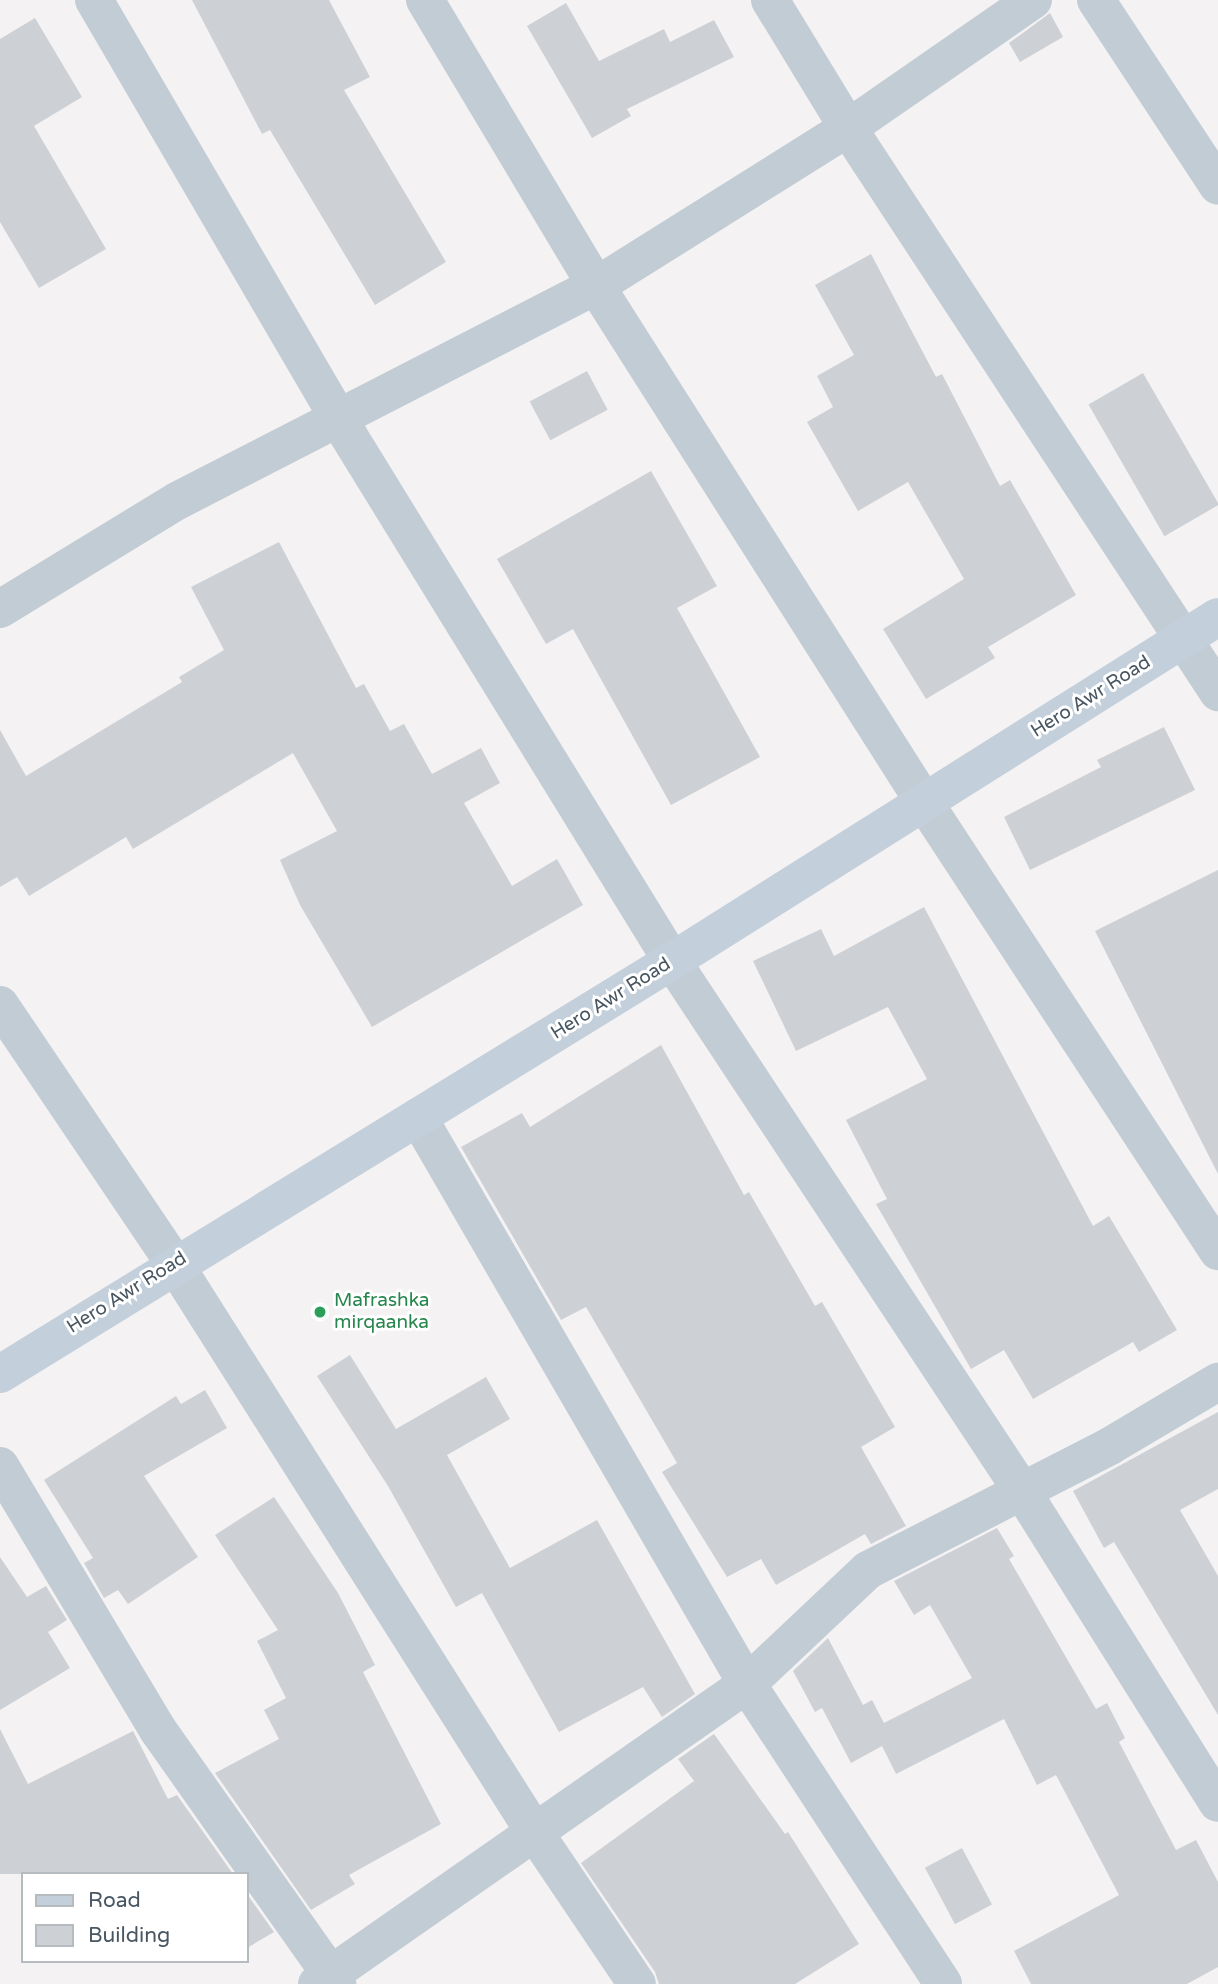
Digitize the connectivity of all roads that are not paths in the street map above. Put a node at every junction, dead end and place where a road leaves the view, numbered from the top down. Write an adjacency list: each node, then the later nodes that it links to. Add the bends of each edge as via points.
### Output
1 (94, 0): 9 (street)
2 (425, 0): 8 (street)
3 (770, 0): 6 (street)
4 (1033, 0): 6 (street)
5 (1096, 0): 7 (street)
6 (848, 128): 8 (street); 12 (street)
7 (1218, 186)
8 (596, 286): 9 (street); 14 (street)
9 (340, 420): 10 (street, via 177,501); 15 (street)
10 (0, 610)
11 (1218, 617): 12 (main road, Hero Awr Road)
12 (1186, 637): 13 (street); 14 (main road, Hero Awr Road)
13 (1218, 692)
14 (924, 802): 15 (main road, Hero Awr Road); 18 (street)
15 (672, 961): 17 (main road, Hero Awr Road); 23 (street)
16 (0, 1004): 19 (street)
17 (418, 1117): 19 (main road, Hero Awr Road); 24 (street)
18 (1218, 1251)
19 (174, 1263): 20 (main road, Hero Awr Road); 26 (street)
20 (0, 1374)
21 (1218, 1382): 23 (street)
22 (0, 1466): 27 (street, via 158,1730)
23 (1023, 1491): 24 (street, via 867,1570); 25 (street)
24 (747, 1684): 26 (street); 29 (street)
25 (1218, 1803)
26 (535, 1833): 27 (street); 28 (street)
27 (328, 1981)
28 (637, 1984)
29 (943, 1984)

